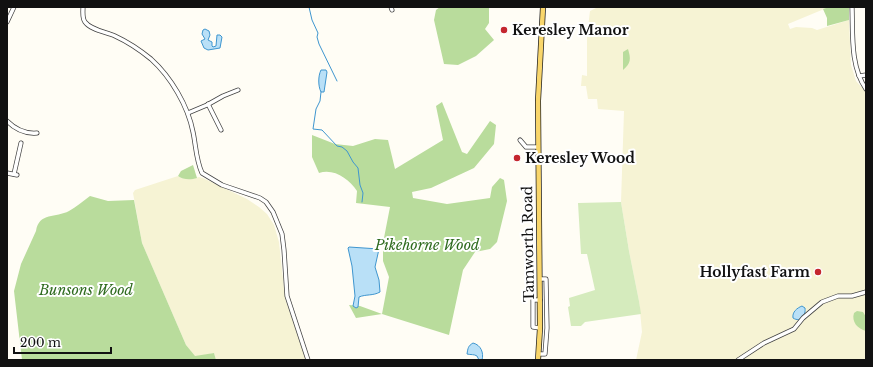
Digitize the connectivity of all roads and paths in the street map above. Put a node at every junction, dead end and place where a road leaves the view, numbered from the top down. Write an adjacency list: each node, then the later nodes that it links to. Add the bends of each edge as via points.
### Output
1 (14, 7): 5 (street)
2 (83, 7): 11 (street, via 86,23 127,42 155,64 170,82)
3 (544, 7): 16 (main road, Tamworth Road)
4 (852, 7): 7 (street, via 854,54)
5 (7, 22)
6 (866, 75): 7 (street)
7 (859, 76): 8 (street)
8 (866, 89)
9 (238, 90): 10 (street)
10 (208, 104): 11 (street); 13 (street)
11 (188, 113): 22 (street, via 202,173 222,185 260,198 273,212 282,234 287,296)
12 (7, 121): 14 (street, via 24,132)
13 (221, 130)
14 (37, 133)
15 (520, 140): 16 (street, via 526,147)
16 (538, 147): 19 (main road, Tamworth Road)
17 (26, 148): 18 (street, via 20,145 16,174)
18 (7, 173)
19 (540, 279): 21 (main road, Tamworth Road); 21 (street, via 546,279 547,328 545,354)
20 (866, 292): 24 (street, via 838,296 822,302 794,328)
21 (540, 354): 23 (main road, Tamworth Road)
22 (308, 360)
23 (538, 360)
24 (738, 360)

